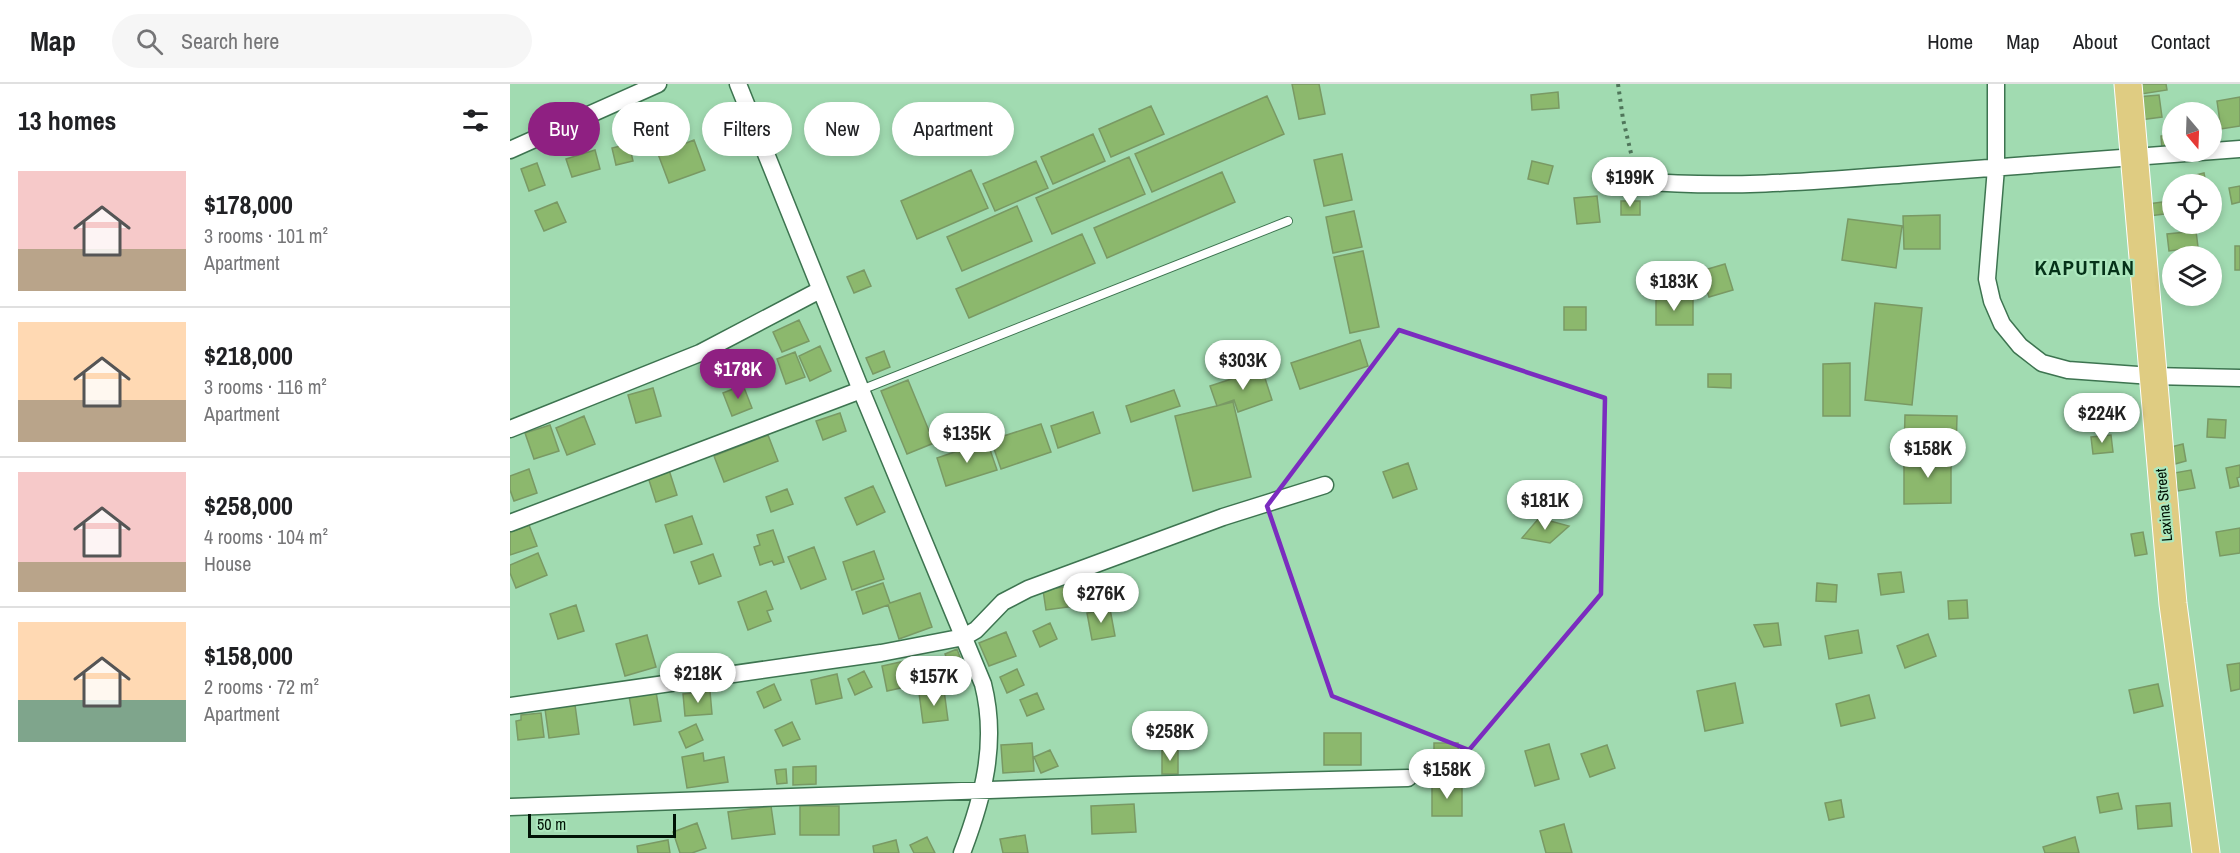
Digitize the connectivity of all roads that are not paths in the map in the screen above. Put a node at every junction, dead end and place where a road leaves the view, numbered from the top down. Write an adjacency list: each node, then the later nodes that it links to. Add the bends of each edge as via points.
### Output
1 (658, 84): 6 (street)
2 (738, 84): 11 (street)
3 (1996, 84): 8 (street)
4 (2128, 84): 7 (main road, Laxina Street)
5 (2240, 149): 7 (street)
6 (510, 150)
7 (2135, 158): 8 (street); 12 (main road, Laxina Street)
8 (1996, 168): 9 (street, via 1729,186); 12 (street, via 1987,279 2002,324 2020,346 2042,363 2068,370)
9 (1638, 181)
10 (1288, 221): 14 (lane)
11 (820, 290): 14 (street); 15 (street, via 700,353)
12 (2152, 376): 13 (street); 24 (main road, Laxina Street, via 2173,604)
13 (2240, 378)
14 (861, 390): 17 (street); 18 (street)
15 (510, 429)
16 (1325, 486): 18 (street, via 1223,517 1028,589 1003,602)
17 (510, 523)
18 (964, 637): 19 (street, via 881,653); 21 (street, via 987,702 989,753)
19 (510, 706)
20 (1408, 778): 21 (street)
21 (983, 790): 22 (street); 23 (street)
22 (510, 807)
23 (962, 853)
24 (2206, 853)

